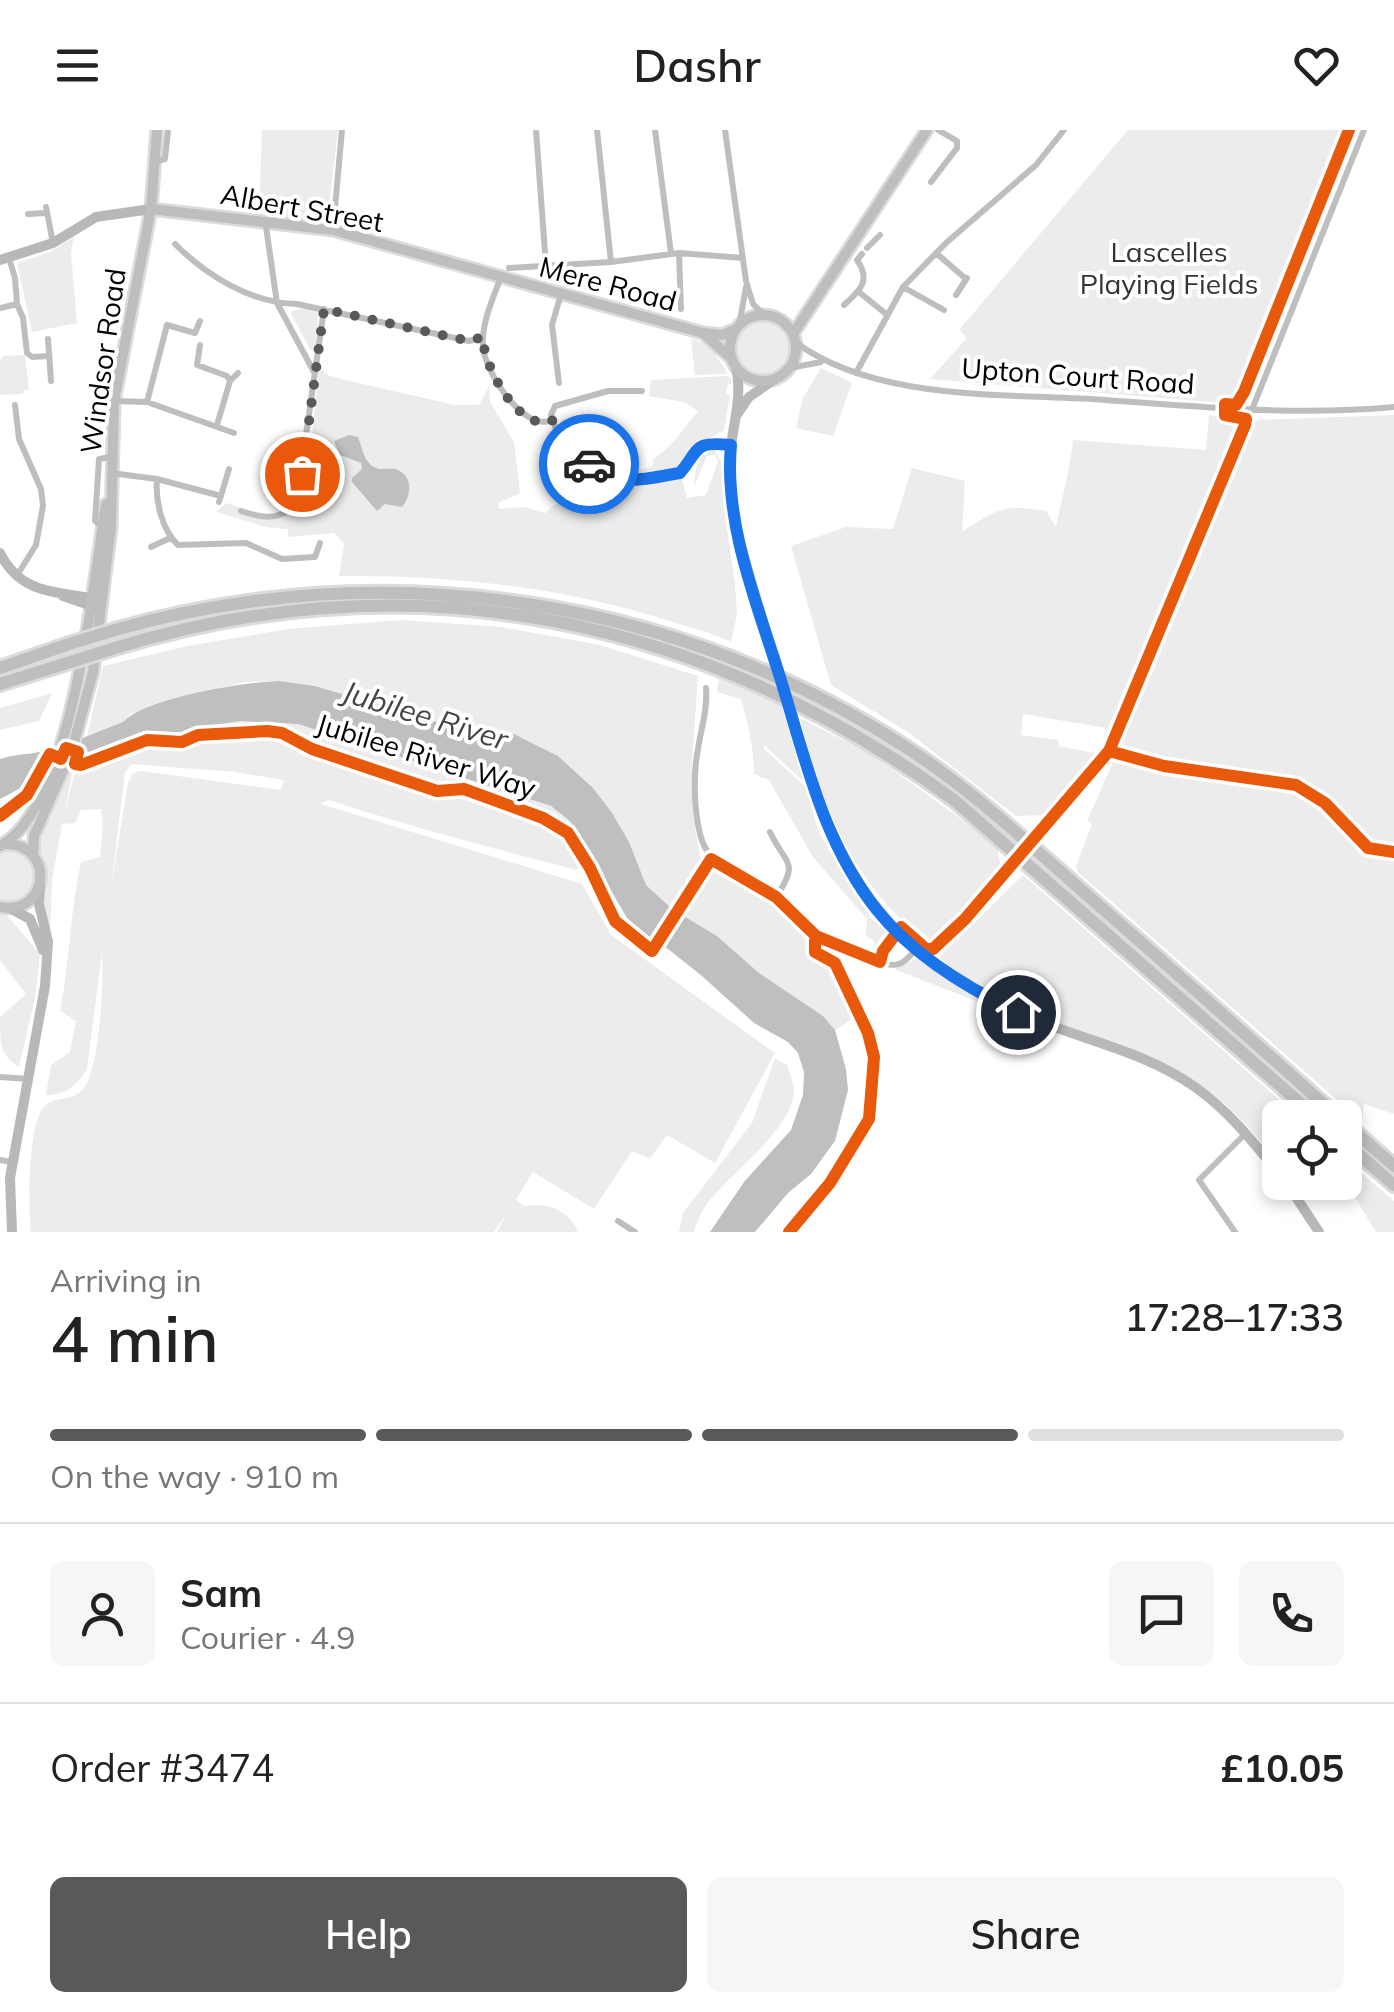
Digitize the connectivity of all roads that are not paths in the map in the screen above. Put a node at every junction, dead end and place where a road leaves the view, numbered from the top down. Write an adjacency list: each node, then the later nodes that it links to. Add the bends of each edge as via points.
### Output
1 (157, 130): 12 (main road, Windsor Road)
2 (168, 130): 12 (street, via 165,159)
3 (342, 130): 18 (street)
4 (536, 130): 26 (street)
5 (598, 130): 25 (street)
6 (655, 130): 21 (street)
7 (725, 130): 23 (street)
8 (927, 130): 17 (main road)
9 (938, 130): 13 (street, via 957,148)
10 (1064, 130): 22 (street, via 1036,165)
11 (1364, 130): 67 (street)
12 (153, 162): 14 (main road, Windsor Road)
13 (931, 182)
14 (151, 209): 16 (main road, Albert Street); 19 (main road, via 96,216); 63 (main road, Windsor Road)
15 (28, 214): 19 (street, via 46,210)
16 (265, 220): 18 (main road, Albert Street); 33 (street)
17 (864, 228): 30 (street, via 878,237 857,260 865,272); 35 (main road)
18 (333, 230): 27 (main road, Albert Street)
19 (53, 243): 24 (main road)
20 (174, 244): 33 (street, via 210,274)
21 (675, 253): 23 (street, Albert Street); 25 (street, Albert Street); 39 (street)
22 (936, 253): 29 (street); 32 (street, via 967,278)
23 (743, 258): 28 (street)
24 (4, 259): 34 (street, via 15,278)
25 (612, 262): 26 (street, Albert Street)
26 (546, 266): 27 (street, Albert Street)
27 (505, 273): 31 (main road, Mere Road); 47 (street)
28 (746, 281): 41 (street); 45 (street)
29 (903, 287): 40 (street); 43 (street, via 945,309)
30 (859, 292): 36 (street); 40 (street)
31 (562, 294): 46 (main road, Mere Road); 61 (street, via 552,325)
32 (956, 294)
33 (277, 303): 38 (street); 56 (street)
34 (17, 304): 37 (street); 51 (street, via 27,353)
35 (809, 305): 42 (main road); 48 (main road)
36 (844, 305)
37 (0, 308)
38 (324, 309): 47 (street, via 469,341); 56 (street)
39 (681, 309)
40 (886, 314): 57 (street)
41 (764, 315): 42 (main road); 45 (main road)
42 (779, 319): 48 (main road)
43 (939, 320)
44 (200, 322): 64 (street, via 195,333 167,326)
45 (737, 328): 46 (main road); 53 (main road, via 730,344)
46 (703, 333): 53 (main road)
47 (483, 337): 69 (street, via 487,364 518,410 533,422)
48 (794, 338): 52 (street, Upton Court Road); 54 (main road)
49 (48, 339): 51 (street)
50 (200, 346): 60 (street, via 197,365)
51 (49, 356): 59 (street)
52 (822, 362): 54 (street, Upton Court Road); 57 (street, Upton Court Road)
53 (734, 363): 58 (main road, via 749,378); 68 (main road)
54 (790, 368): 58 (main road)
55 (238, 373): 60 (street)
56 (314, 373): 77 (street, via 296,505 268,518)
57 (856, 373): 67 (street, Upton Court Road, via 972,392)
58 (775, 379): 68 (main road, via 749,396)
59 (51, 381)
60 (230, 381): 70 (street)
61 (558, 383)
62 (642, 390): 69 (street, via 586,395 555,406)
63 (114, 400): 64 (street); 73 (main road, Windsor Road)
64 (147, 402): 70 (street)
65 (15, 404): 83 (street, via 19,439 44,506 36,545)
66 (1394, 408): 67 (street, Upton Court Road)
67 (1251, 412)
68 (735, 416): 72 (main road)
69 (552, 420): 72 (street, via 571,454 620,480 680,473 700,445)
70 (216, 425): 71 (street)
71 (234, 433)
72 (731, 445): 95 (main road, bridge, via 735,515 821,812 878,912)
73 (111, 457): 75 (main road, Windsor Road); 78 (street, via 99,460 95,521)
74 (229, 469): 76 (street, via 220,498)
75 (111, 474): 76 (street); 78 (main road); 84 (main road, Windsor Road, via 111,527)
76 (157, 479): 79 (street)
77 (241, 511)
78 (102, 527): 84 (main road)
79 (170, 538): 80 (street, via 191,547 246,543 282,559 315,557); 81 (street)
80 (320, 543)
81 (152, 547)
82 (1, 556): 83 (main road)
83 (16, 577): 84 (main road)
84 (96, 603): 88 (main road); 88 (main road, via 93,672)
85 (0, 668): 100 (highway, bridge, via 172,615 340,593 502,599 663,633 740,661 853,716 957,784)
86 (0, 684): 99 (highway, bridge, via 208,623 362,606 556,621 644,642 791,698 954,800)
87 (706, 688): 93 (street, via 696,755 700,835 711,858)
88 (56, 777): 90 (main road, via 27,824); 91 (main road, via 35,832)
89 (770, 832): 93 (street, via 790,864)
90 (0, 846): 91 (main road, via 19,846)
91 (34, 856): 92 (main road)
92 (40, 884): 94 (main road, via 32,899); 96 (main road)
93 (776, 897): 95 (street, via 816,936 880,962 901,964)
94 (3, 908): 96 (main road, via 33,923)
95 (916, 948): 101 (main road, via 997,1002 1155,1064 1194,1086)
96 (46, 966): 98 (main road)
97 (0, 1077): 98 (street)
98 (29, 1079): 105 (main road)
99 (1296, 1100)
100 (1318, 1100)
101 (1246, 1134): 103 (main road); 113 (street, via 1199,1180)
102 (1362, 1138): 106 (highway)
103 (1262, 1153)
104 (1362, 1157): 108 (highway)
105 (6, 1161): 107 (main road)
106 (1394, 1166)
107 (5, 1177): 111 (main road)
108 (1394, 1186)
109 (1298, 1200): 114 (main road)
110 (618, 1221): 112 (street)
111 (12, 1232)
112 (634, 1232)
113 (1235, 1232)
114 (1319, 1232)

